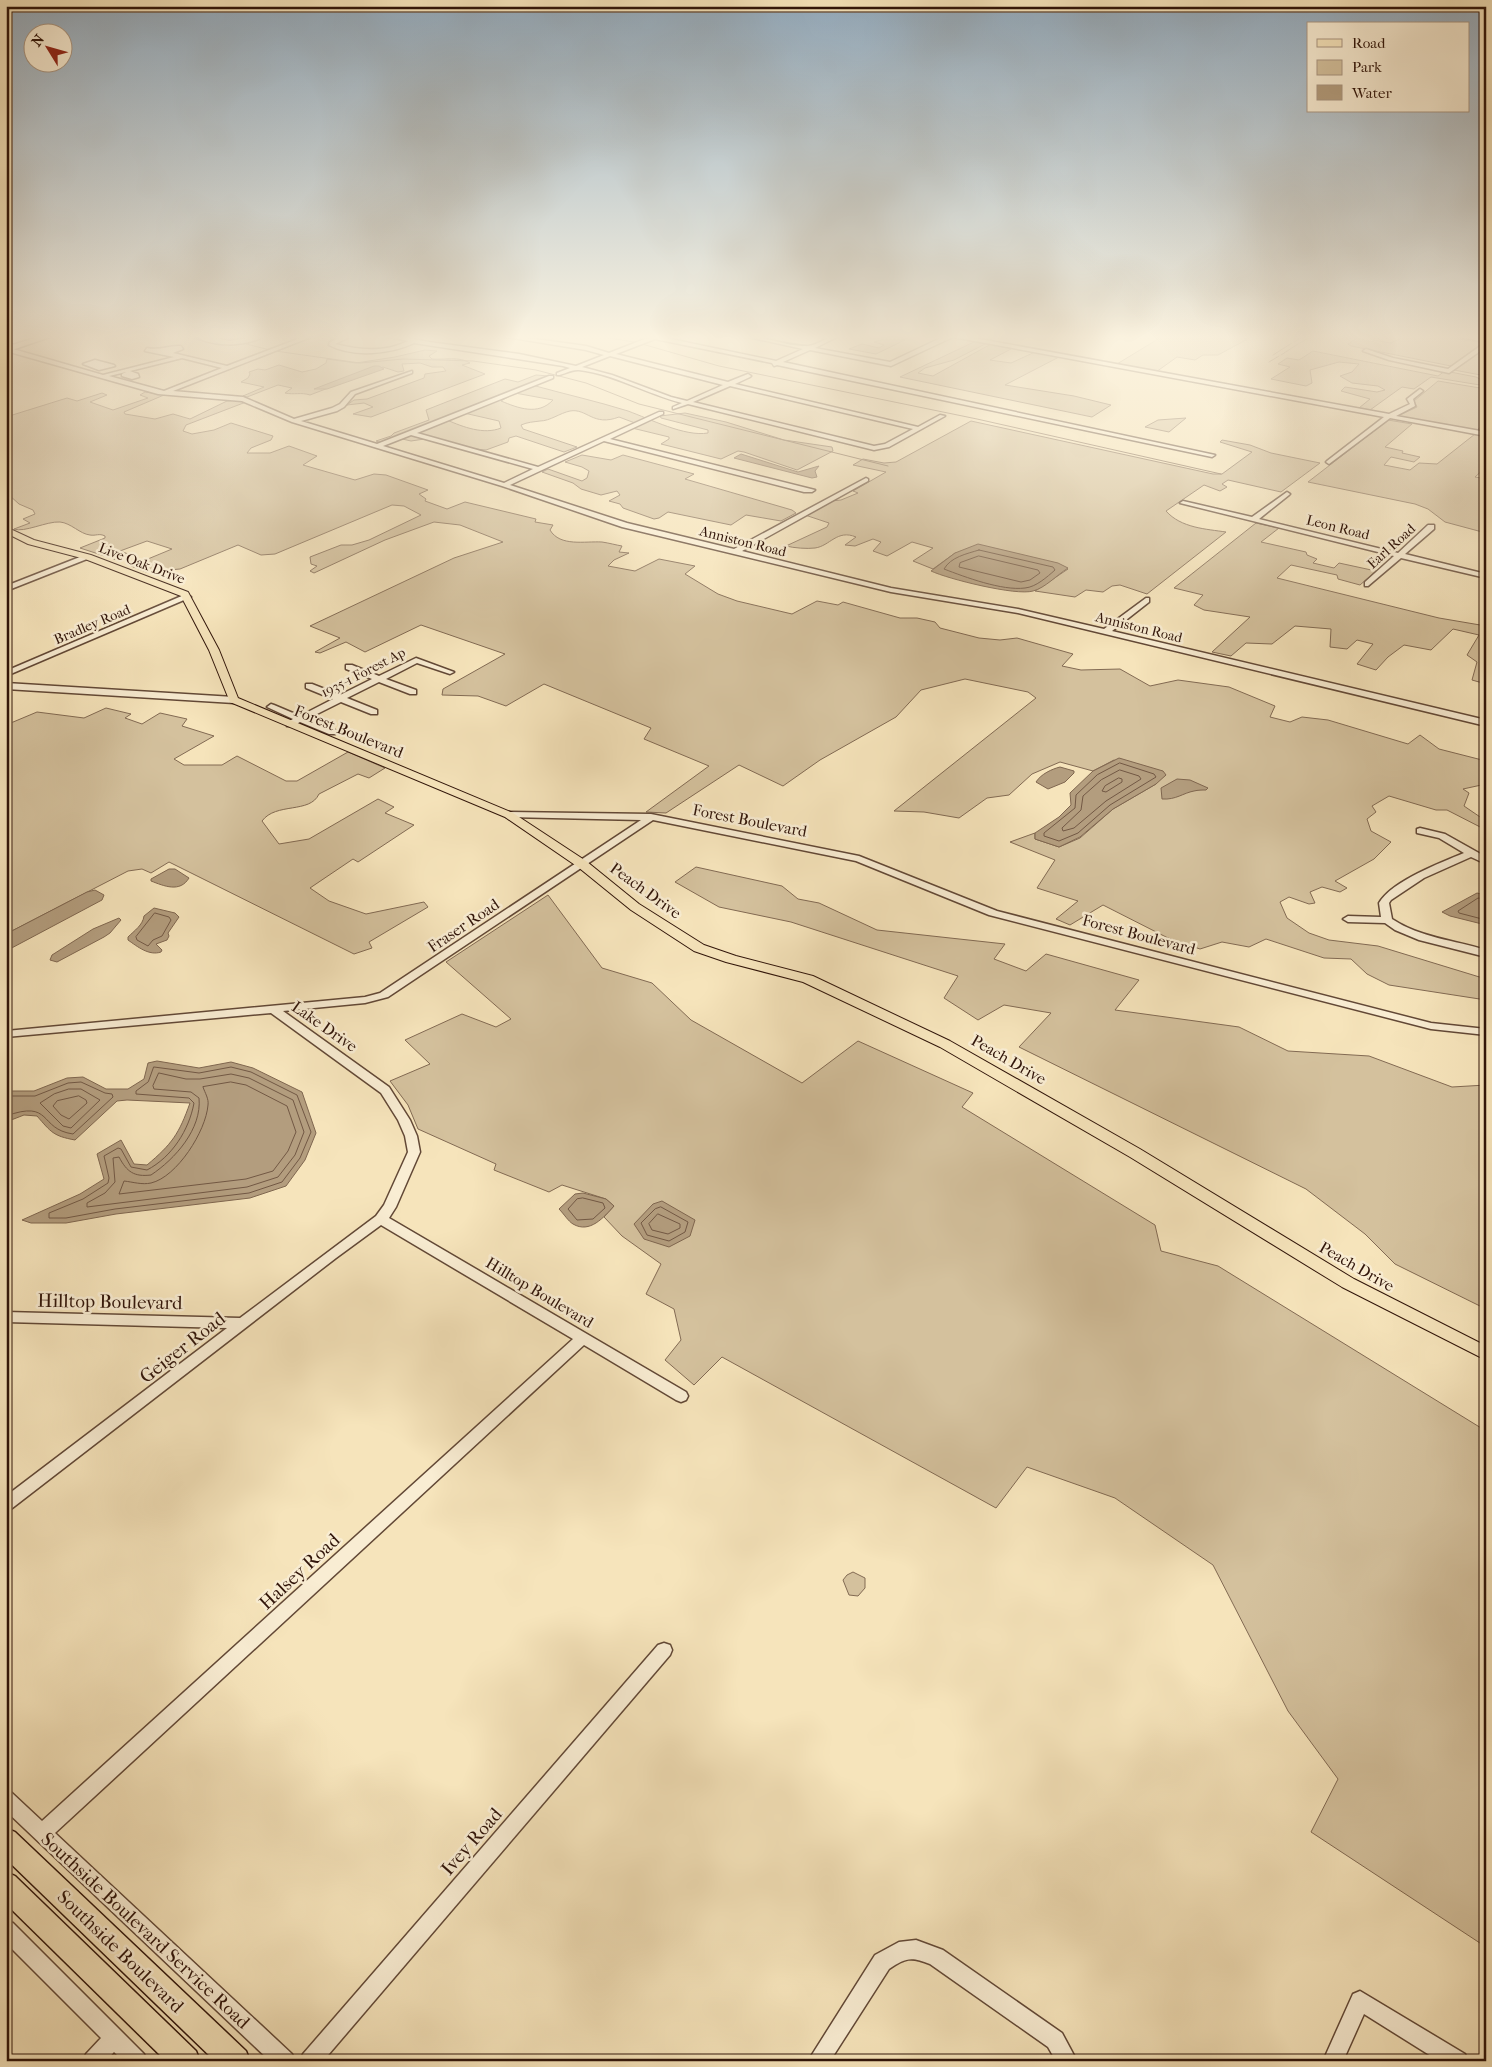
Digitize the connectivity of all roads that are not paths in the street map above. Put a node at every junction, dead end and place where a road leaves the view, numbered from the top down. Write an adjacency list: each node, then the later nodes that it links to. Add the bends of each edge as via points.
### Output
1 (329, 431): 12 (street, Anniston Road)
2 (415, 431): 9 (street)
3 (623, 431): 11 (street)
4 (809, 431): 5 (street, via 880,448)
5 (914, 431)
6 (1098, 431): 13 (street)
7 (1369, 431): 14 (street)
8 (1471, 431): 10 (street)
9 (411, 433): 12 (street); 15 (street)
10 (1486, 434)
11 (606, 440): 15 (street); 18 (street)
12 (378, 446): 17 (street, Anniston Road)
13 (1212, 455)
14 (1329, 462)
15 (539, 469): 17 (street)
16 (866, 480): 24 (street)
17 (504, 485): 24 (street, Anniston Road, via 613,522)
18 (812, 490)
19 (1287, 494): 21 (street)
20 (1184, 503): 21 (street, Leon Road)
21 (1253, 520): 25 (street, Leon Road)
22 (1431, 527): 25 (street, Earl Road)
23 (7, 532): 26 (main road, Live Oak Drive)
24 (734, 552): 32 (street, Anniston Road, via 891,590 1018,611)
25 (1400, 555): 27 (street, Leon Road); 28 (street, Earl Road)
26 (88, 557): 29 (street); 30 (main road, Live Oak Drive, via 178,590)
27 (1486, 576)
28 (1368, 584)
29 (6, 589)
30 (187, 597): 35 (street, Bradley Road); 41 (main road, Live Oak Drive, via 214,650)
31 (1146, 600): 32 (street)
32 (1106, 632): 45 (street, Anniston Road)
33 (349, 667): 36 (street)
34 (450, 672): 36 (street, 1935-1 Forest Ap, via 416,660)
35 (6, 674)
36 (378, 679): 39 (street); 40 (street, 1935-1 Forest Ap)
37 (6, 686): 41 (street, Forest Boulevard)
38 (309, 686): 40 (street)
39 (413, 692)
40 (340, 699): 43 (street); 44 (street, 1935-1 Forest Ap)
41 (234, 700): 44 (main road, Forest Boulevard)
42 (272, 707): 44 (street)
43 (374, 712)
44 (295, 721): 46 (street); 47 (main road, Forest Boulevard)
45 (1486, 723)
46 (332, 732)
47 (509, 815): 48 (street, Forest Boulevard); 52 (main road, Peach Drive)
48 (651, 818): 52 (street, Fraser Road); 57 (street, Forest Boulevard, via 860,859 993,913 1431,1026)
49 (1420, 831): 50 (street, via 1442,836)
50 (1471, 853): 51 (street); 54 (street, via 1420,876 1387,898 1384,903)
51 (1486, 861)
52 (582, 864): 56 (street, Fraser Road, via 384,995); 63 (main road, Peach Drive, via 636,907 699,948 808,979 945,1044 1110,1138 1348,1282)
53 (1348, 919): 54 (street)
54 (1387, 920): 55 (street, via 1413,936)
55 (1486, 954)
56 (273, 1010): 58 (street, Lake Drive); 59 (street, Lake Drive, via 375,1082 392,1099 408,1131 414,1152 390,1207)
57 (1486, 1032)
58 (6, 1034)
59 (381, 1219): 61 (street, Geiger Road); 62 (street, Hilltop Boulevard)
60 (6, 1317): 61 (street, Hilltop Boulevard)
61 (244, 1323): 65 (street, Geiger Road)
62 (582, 1338): 64 (street, Hilltop Boulevard); 68 (street, Halsey Road)
63 (1486, 1354)
64 (681, 1396)
65 (6, 1505)
66 (664, 1650): 78 (street, Ivey Road)
67 (6, 1799): 68 (street, Southside Boulevard Service Road)
68 (42, 1833): 77 (street, Southside Boulevard Service Road)
69 (6, 1840): 76 (highway, Southside Boulevard)
70 (6, 1885): 75 (highway, Southside Boulevard)
71 (6, 1930): 72 (street)
72 (114, 2038): 73 (street); 74 (street)
73 (93, 2061)
74 (137, 2061)
75 (186, 2061)
76 (236, 2061)
77 (285, 2061)
78 (310, 2061)
79 (818, 2061): 80 (street, via 882,1962 899,1951 916,1949 936,1957 1055,2040)
80 (1067, 2061)
81 (1333, 2061): 82 (street, via 1360,2000)
82 (1458, 2061)

